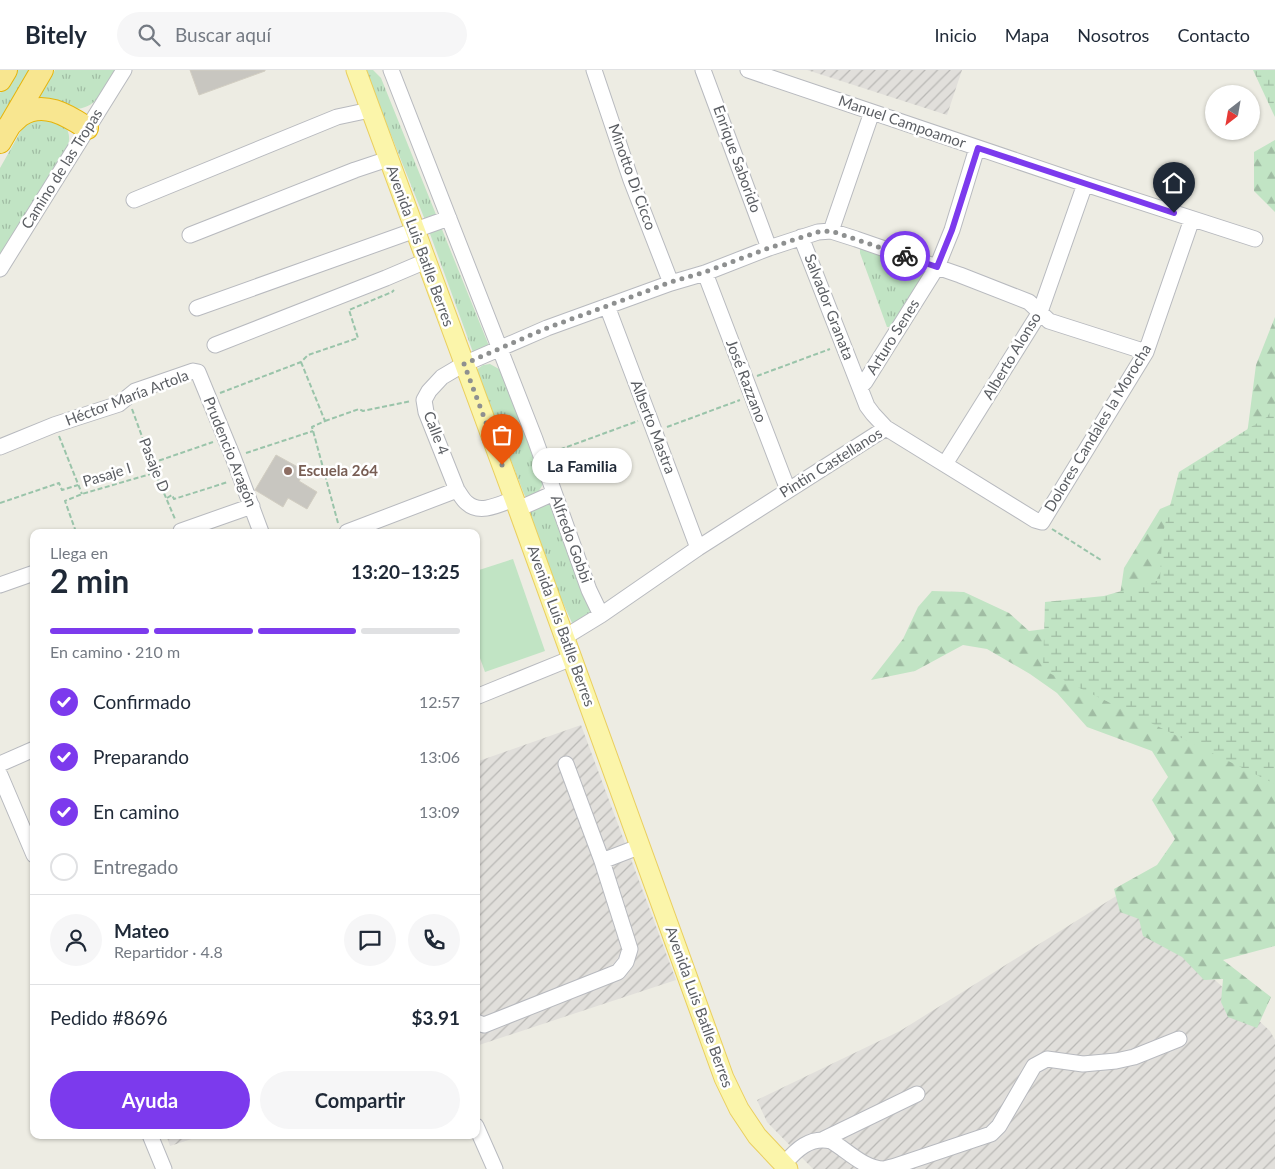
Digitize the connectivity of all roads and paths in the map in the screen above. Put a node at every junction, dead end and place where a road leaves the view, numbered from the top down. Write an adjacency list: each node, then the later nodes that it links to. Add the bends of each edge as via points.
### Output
1 (6, 70): 9 (highway)
2 (42, 70): 13 (highway)
3 (124, 70): 12 (street, Camino de las Tropas)
4 (356, 70): 10 (main road, Avenida Luis Batlle Berres)
5 (391, 70): 18 (street, Alfredo Gobbi)
6 (594, 70): 31 (street, Minotto Di Cicco)
7 (704, 70): 25 (street, Enrique Saborido)
8 (748, 70): 11 (street, Manuel Campoamor)
9 (0, 80)
10 (370, 110): 15 (main road, Avenida Luis Batlle Berres); 17 (street, via 337,117)
11 (872, 112): 14 (street, Manuel Campoamor); 21 (street)
12 (87, 128): 13 (highway, via 67,115 45,109 30,110); 28 (street, Camino de las Tropas)
13 (4, 134)
14 (978, 148): 16 (street, Manuel Campoamor); 27 (street, Arturo Senes)
15 (388, 159): 20 (main road, Avenida Luis Batlle Berres); 22 (street)
16 (1084, 184): 19 (street, Manuel Campoamor); 34 (street, Alberto Alonso)
17 (134, 200)
18 (449, 218): 20 (street); 37 (street, Alfredo Gobbi)
19 (1192, 219): 24 (street, Manuel Campoamor); 38 (street, Dolores Candales la Morocha)
20 (415, 231): 26 (main road, Avenida Luis Batlle Berres); 33 (street)
21 (831, 231): 23 (street, Calle 4); 27 (street)
22 (190, 236)
23 (801, 237): 25 (street, Calle 4); 35 (street, Salvador Granata)
24 (1255, 239)
25 (769, 248): 30 (street, Calle 4)
26 (426, 261): 29 (street); 40 (main road, Avenida Luis Batlle Berres)
27 (937, 267): 34 (street, via 1029,302); 43 (street, Arturo Senes)
28 (0, 269)
29 (407, 270): 36 (street); 39 (path, via 392,292 349,310 358,338 308,355)
30 (705, 272): 31 (street, Calle 4); 42 (street, José Razzano)
31 (671, 282): 32 (street, Calle 4)
32 (607, 306): 37 (street, Calle 4); 48 (street, Alberto Mastra)
33 (196, 308)
34 (1040, 312): 38 (street, via 1049,321); 59 (street, Alberto Alonso)
35 (843, 344): 42 (path); 43 (street, Salvador Granata)
36 (215, 345)
37 (500, 350): 40 (street, Calle 4); 56 (street, Alfredo Gobbi)
38 (1146, 352): 71 (street, Dolores Candales la Morocha)
39 (301, 362): 45 (path); 49 (path)
40 (464, 364): 47 (street, Calle 4, via 442,377); 69 (main road, Avenida Luis Batlle Berres)
41 (198, 372): 45 (street, Prudencio Aragón); 46 (street, Héctor María Artola, via 136,391)
42 (746, 381): 44 (street, José Razzano)
43 (860, 387): 51 (street, Salvador Granata, via 867,406)
44 (752, 396): 53 (path); 64 (street, José Razzano)
45 (208, 397): 54 (street, Prudencio Aragón)
46 (127, 398): 50 (street, Héctor María Artola, via 119,404); 58 (path, Pasaje D)
47 (424, 400): 49 (path, via 363,411 359,409); 63 (street, Calle 4)
48 (649, 416): 53 (street, Alberto Mastra); 56 (path)
49 (325, 421): 52 (path, via 312,427)
50 (54, 425): 55 (street, Héctor María Artola); 62 (path)
51 (886, 428): 59 (street, Pintin Castellanos); 64 (street, Pintin Castellanos)
52 (313, 431): 57 (path); 72 (path)
53 (655, 431): 77 (street, Alberto Mastra)
54 (225, 437): 57 (street, Prudencio Aragón); 58 (path, Pasaje I)
55 (0, 447)
56 (541, 456): 65 (street, Alfredo Gobbi)
57 (233, 457): 61 (street, Prudencio Aragón)
58 (152, 463): 60 (path, Pasaje D)
59 (946, 464): 71 (street, Pintin Castellanos)
60 (155, 472): 66 (path, Pasaje I); 67 (path, Pasaje D)
61 (241, 477): 67 (path, via 174,499 172,495); 70 (street, Prudencio Aragón)
62 (78, 485): 66 (path); 68 (path, Pasaje I, via 62,490 59,483)
63 (457, 490): 69 (street, via 467,503 476,508); 72 (street)
64 (788, 490): 77 (street, Pintin Castellanos)
65 (554, 493): 69 (street); 81 (street, Alfredo Gobbi)
66 (82, 494): 73 (path, Pasaje I, via 65,501)
67 (166, 498): 74 (path, Pasaje D)
68 (0, 503)
69 (516, 504): 82 (main road, Avenida Luis Batlle Berres)
70 (252, 506): 75 (street); 76 (street, Prudencio Aragón)
71 (1042, 522): 78 (path)
72 (343, 528)
73 (75, 529)
74 (180, 529)
75 (189, 529)
76 (261, 529)
77 (698, 548): 81 (street, Pintin Castellanos)
78 (1101, 560)
79 (30, 574): 80 (street)
80 (0, 585)
81 (601, 615): 82 (street, Pintin Castellanos)
82 (565, 637): 83 (main road, Avenida Luis Batlle Berres)
83 (572, 658): 84 (street); 90 (main road, Avenida Luis Batlle Berres)
84 (480, 695)
85 (30, 751): 86 (street)
86 (0, 764)
87 (566, 764): 91 (street)
88 (0, 775): 89 (street)
89 (30, 845)
90 (640, 846): 91 (street); 98 (main road, Avenida Luis Batlle Berres, via 724,1078 739,1109)
91 (602, 861): 92 (street, via 630,949 626,962 618,972 484,1025)
92 (480, 1024)
93 (1179, 1039): 97 (street, via 1116,1062 1083,1064 1047,1059 1034,1066 991,1134 895,1166 884,1169 870,1166)
94 (917, 1094): 97 (street)
95 (480, 1135): 100 (street)
96 (152, 1139): 99 (street)
97 (824, 1139): 98 (street, via 795,1151)
98 (786, 1167)
99 (164, 1169)
100 (495, 1169)

